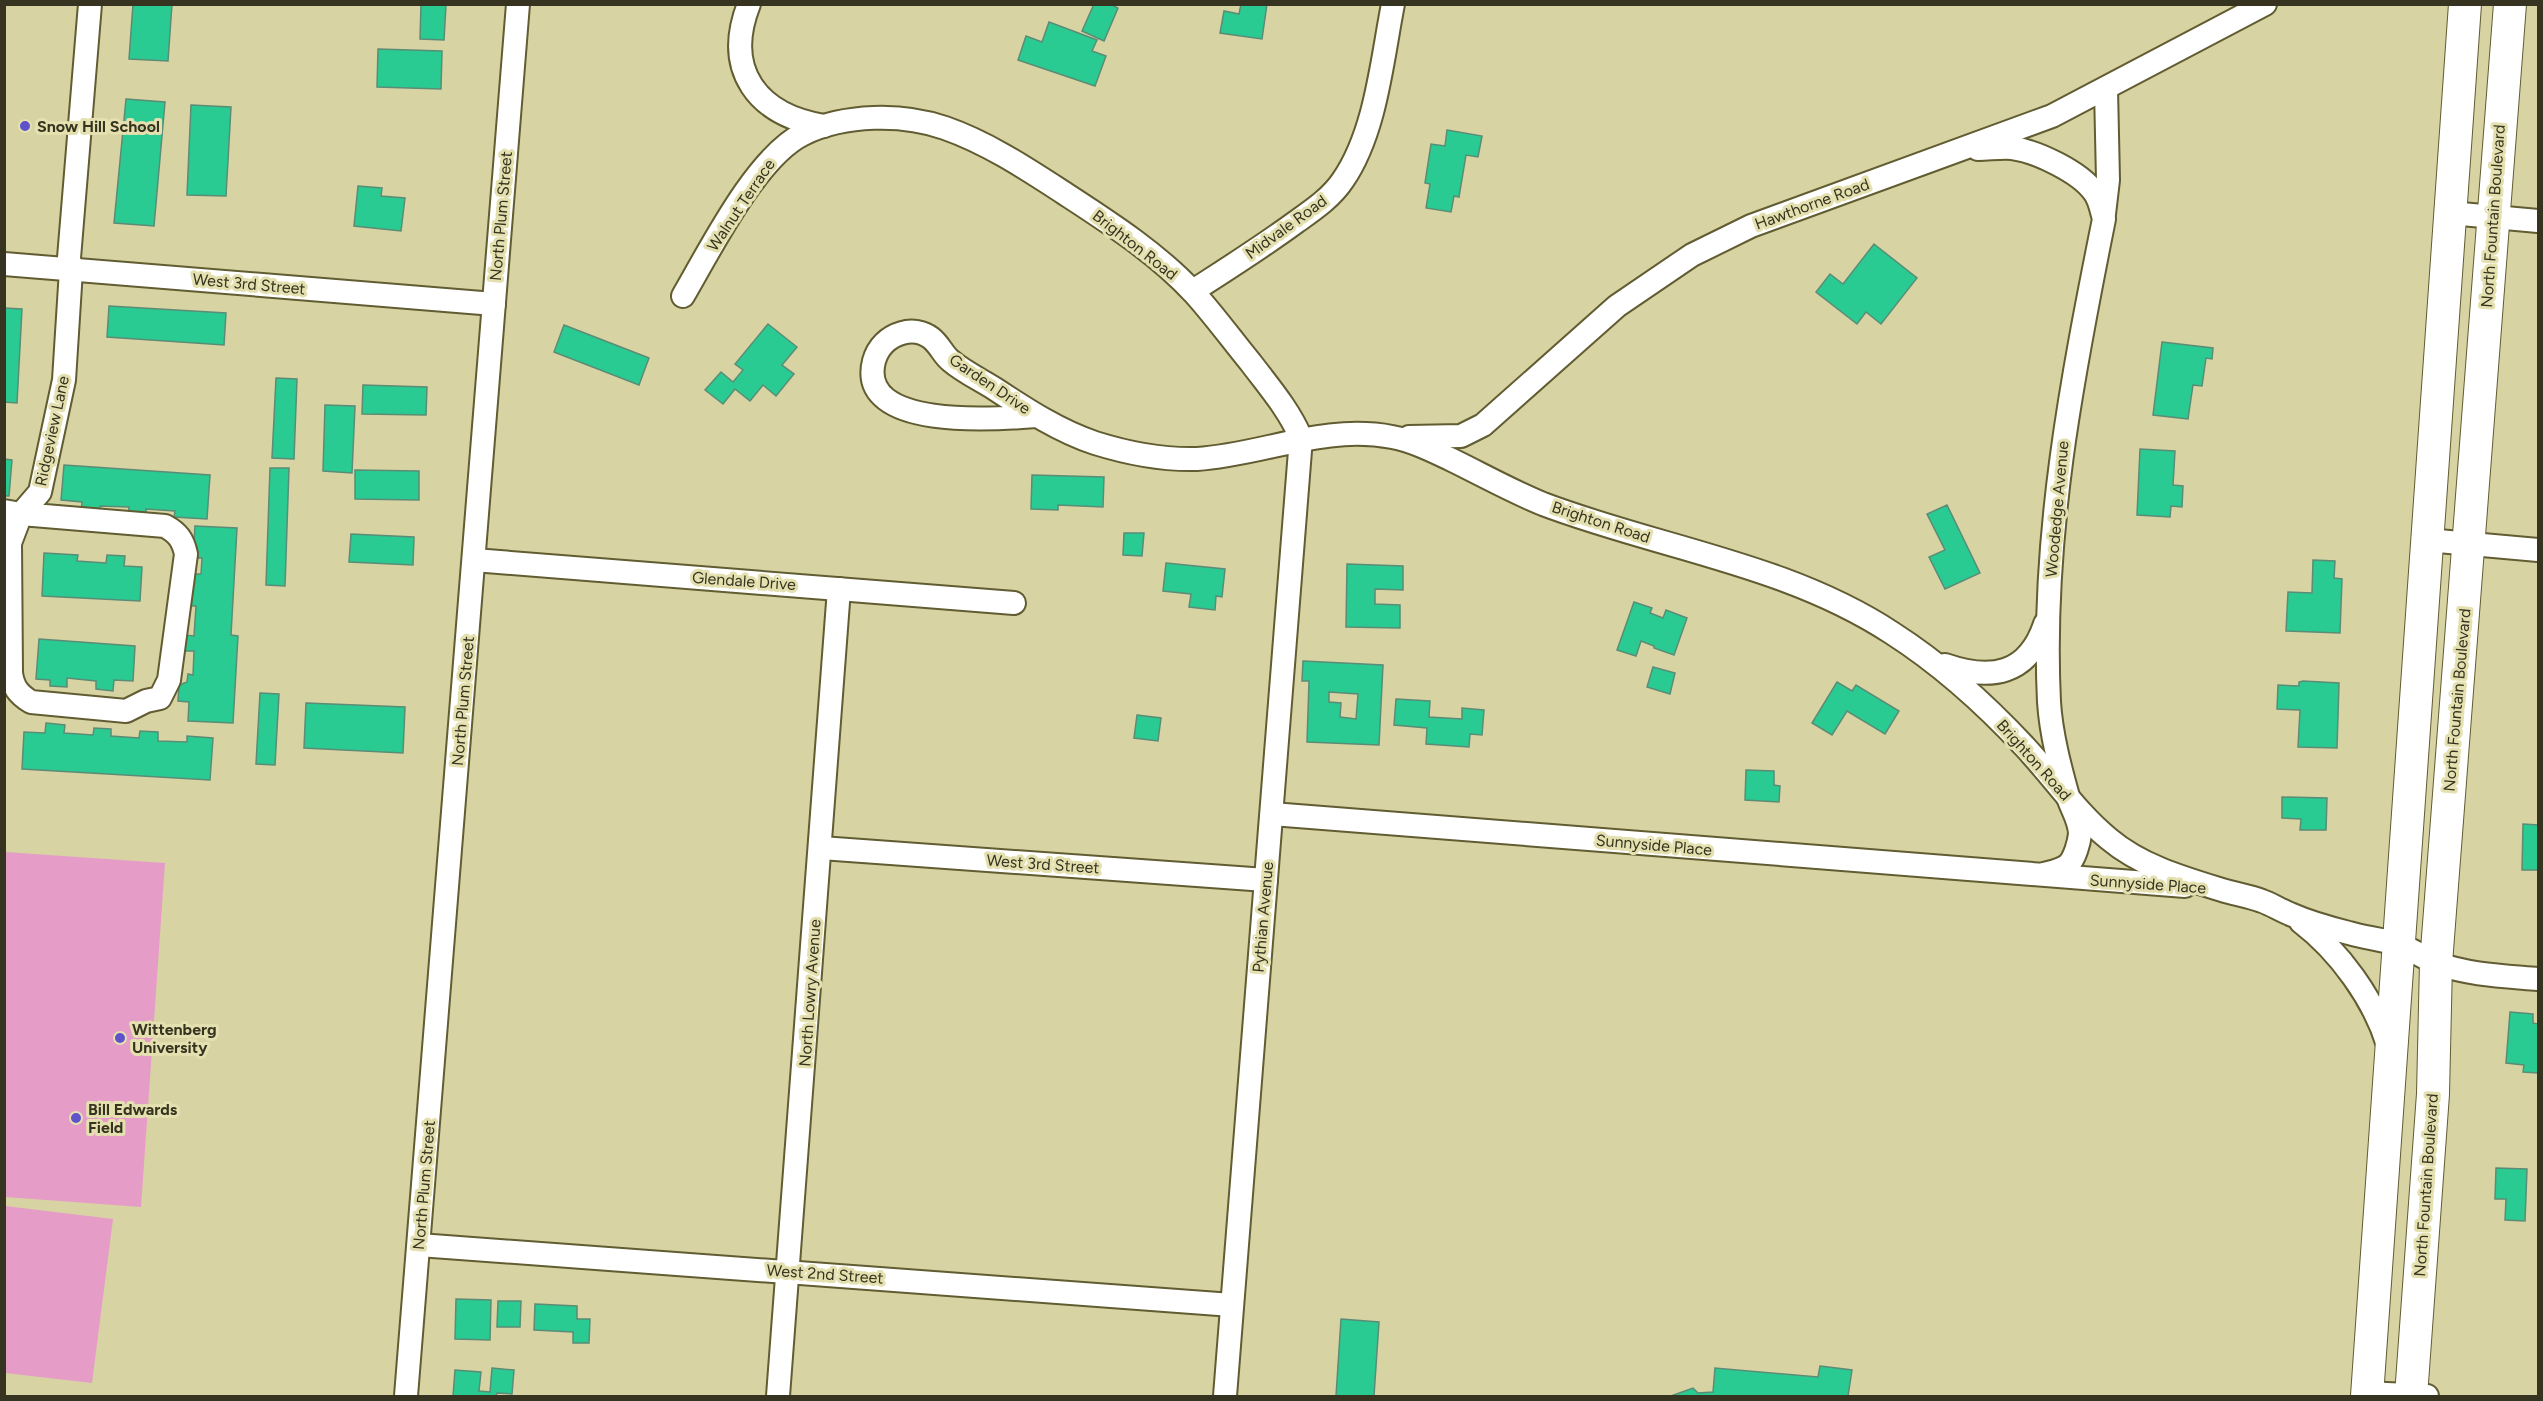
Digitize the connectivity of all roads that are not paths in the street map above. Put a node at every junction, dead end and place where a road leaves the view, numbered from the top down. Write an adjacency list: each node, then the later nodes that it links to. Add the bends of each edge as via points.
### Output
1 (90, 4): 16 (street, Ridgeview Lane)
2 (518, 4): 19 (street, North Plum Street)
3 (749, 4): 9 (street, via 739,41 747,76 774,109 787,117)
4 (1393, 4): 17 (street, Midvale Road, via 1368,126 1343,181 1324,202)
5 (2265, 4): 8 (street, Hawthorne Road)
6 (2464, 4): 11 (street)
7 (2510, 4): 12 (street, North Fountain Boulevard)
8 (2106, 89): 10 (street, Hawthorne Road, via 2052,116); 13 (street, Woodedge Avenue, via 2108,180)
9 (824, 126): 17 (street, Brighton Road, via 885,118 913,120 944,127 979,142 1110,223); 18 (street, Walnut Terrace, via 802,135 770,159)
10 (1953, 152): 13 (street, via 2009,148 2048,160 2093,191); 21 (street, Hawthorne Road, via 1752,226 1692,255 1617,306 1483,425 1461,436)
11 (2450, 213): 12 (street); 24 (street)
12 (2493, 218): 14 (street); 25 (street, North Fountain Boulevard)
13 (2104, 219): 30 (street, Woodedge Avenue, via 2060,465)
14 (2538, 221)
15 (4, 264): 16 (street, West 3rd Street)
16 (71, 270): 19 (street, West 3rd Street); 23 (street, Ridgeview Lane, via 64,380 40,492)
17 (1193, 291): 22 (street, Brighton Road, via 1292,416)
18 (683, 296)
19 (494, 304): 27 (street, North Plum Street)
20 (1037, 416): 20 (street, Garden Drive, via 993,420 913,413 878,390 872,366 886,341 898,334 926,334 947,359); 22 (street, Garden Drive, via 1093,442 1170,458 1198,459 1238,453)
21 (1389, 436): 22 (street, Brighton Road); 31 (street, Brighton Road, via 1414,442 1535,501 1595,523 1797,583 1842,603)
22 (1301, 438): 33 (street, Pythian Avenue)
23 (13, 512): 23 (street, Ridgeview Lane, via 165,526 176,532 186,554 169,680 160,698 126,711 31,702 20,695 13,685)
24 (2427, 540): 25 (street); 39 (street)
25 (2470, 544): 26 (street); 40 (street, North Fountain Boulevard)
26 (2538, 550)
27 (474, 560): 28 (street, Glendale Drive); 43 (street, North Plum Street)
28 (839, 589): 29 (street, Glendale Drive); 34 (street, North Lowry Avenue)
29 (1014, 603)
30 (2049, 611): 31 (street, via 2039,641 2017,664 1983,674); 32 (street, Woodedge Avenue, via 2049,703)
31 (1934, 662): 32 (street, Brighton Road, via 1970,691)
32 (2070, 800): 35 (street, Sunnyside Place, via 2080,835 2076,851 2069,864); 37 (street, Brighton Road, via 2114,844 2141,861)
33 (1272, 814): 35 (street, Sunnyside Place); 36 (street, Pythian Avenue)
34 (821, 848): 36 (street, West 3rd Street); 44 (street, North Lowry Avenue)
35 (2036, 876): 37 (street, Sunnyside Place)
36 (1266, 880): 45 (street, Pythian Avenue)
37 (2224, 891): 38 (street, Brighton Road, via 2260,900)
38 (2292, 916): 39 (street, Brighton Road); 42 (street, via 2327,945 2353,978 2381,1023)
39 (2398, 944): 40 (street, Brighton Road); 42 (street)
40 (2436, 963): 41 (street, Brighton Road, via 2469,972); 50 (street, North Fountain Boulevard, via 2433,1094)
41 (2538, 979)
42 (2390, 1055): 46 (street)
43 (419, 1245): 44 (street, West 2nd Street); 47 (street, North Plum Street)
44 (788, 1271): 45 (street, West 2nd Street); 48 (street, North Lowry Avenue)
45 (1232, 1305): 49 (street, Pythian Avenue)
46 (2367, 1395): 50 (street)
47 (406, 1396)
48 (778, 1396)
49 (1225, 1396)
50 (2416, 1396)

